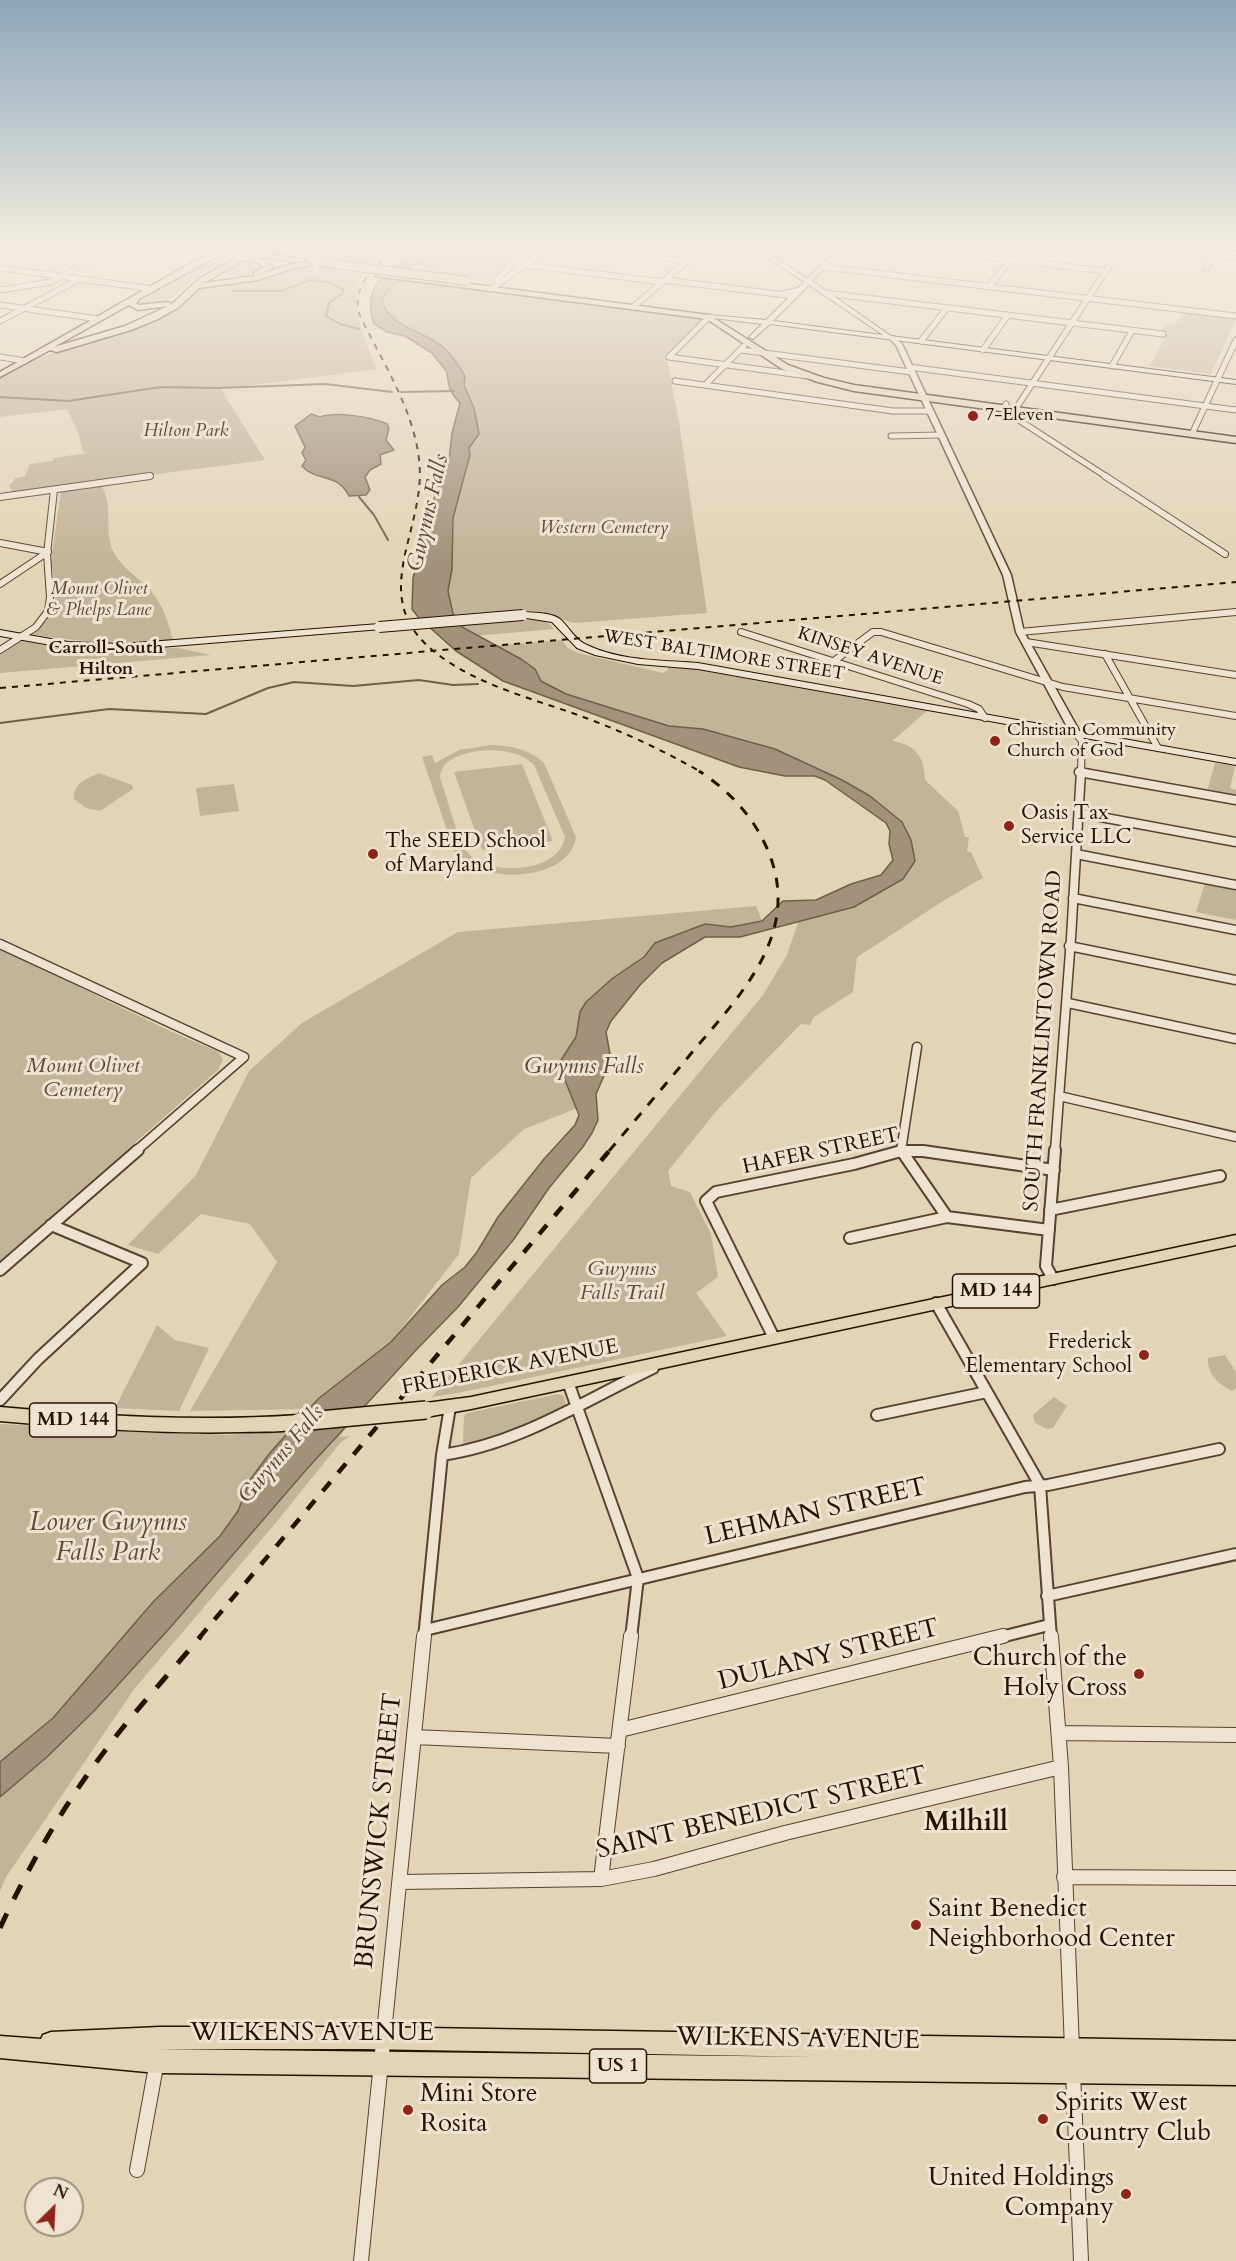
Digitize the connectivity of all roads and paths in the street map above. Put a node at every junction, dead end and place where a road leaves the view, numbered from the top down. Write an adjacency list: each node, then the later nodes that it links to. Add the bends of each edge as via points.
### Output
1 (41, 352): 16 (main road)
2 (49, 352): 16 (main road)
3 (674, 352): 17 (street, via 669,357)
4 (739, 352): 17 (street)
5 (757, 352): 6 (street)
6 (762, 352): 13 (street); 21 (main road)
7 (773, 352): 13 (main road)
8 (902, 352): 19 (street)
9 (995, 352): 15 (main road)
10 (1053, 352): 15 (street)
11 (1120, 352): 18 (street)
12 (1233, 352): 22 (street)
13 (778, 354): 19 (street); 27 (main road, via 829,377)
14 (0, 357): 16 (street)
15 (1049, 358): 18 (main road); 25 (street)
16 (28, 359): 20 (main road)
17 (725, 366): 21 (street); 26 (street)
18 (1112, 366): 22 (main road)
19 (910, 369): 25 (street); 27 (street)
20 (0, 375)
21 (808, 376): 27 (main road, via 854,388)
22 (1217, 380): 24 (main road); 29 (street)
23 (675, 381): 26 (street)
24 (1236, 382)
25 (1033, 383): 29 (street); 30 (street)
26 (705, 386): 32 (street, via 893,411)
27 (922, 395): 28 (main road); 32 (street)
28 (1004, 406): 30 (main road); 43 (street)
29 (1205, 406): 31 (street); 33 (street)
30 (1016, 408): 33 (main road)
31 (1236, 410)
32 (929, 411): 35 (street)
33 (1193, 431): 34 (main road); 37 (main road)
34 (1236, 434)
35 (940, 435): 36 (street); 47 (street, via 1009,580)
36 (891, 436)
37 (1236, 440)
38 (150, 477): 39 (street)
39 (54, 490): 40 (street); 42 (street)
40 (0, 497)
41 (0, 543): 42 (street)
42 (48, 552): 44 (street); 49 (street, via 51,594 47,614)
43 (1225, 554)
44 (0, 584)
45 (1236, 612): 47 (street)
46 (741, 632): 53 (street, KINSEY AVENUE)
47 (1020, 632): 50 (street)
48 (0, 633): 49 (main road, WEST BALTIMORE STREET)
49 (20, 637): 51 (street); 58 (main road, WEST BALTIMORE STREET, bridge, via 68,645 123,647 540,616 555,620 580,646 610,656 698,666)
50 (1026, 642): 52 (street); 55 (street)
51 (0, 650)
52 (1105, 654): 54 (street); 56 (street)
53 (834, 661): 55 (street, via 877,631); 58 (street, KINSEY AVENUE, via 968,704 979,709)
54 (1236, 675)
55 (1046, 681): 56 (street); 59 (street)
56 (1129, 698): 57 (street); 60 (street)
57 (1236, 716)
58 (985, 718): 59 (main road, WEST BALTIMORE STREET)
59 (1076, 734): 60 (main road, WEST BALTIMORE STREET); 62 (street, SOUTH FRANKLINTOWN ROAD, via 1082,741)
60 (1158, 748): 61 (main road, WEST BALTIMORE STREET)
61 (1236, 762)
62 (1079, 772): 63 (street); 64 (street, SOUTH FRANKLINTOWN ROAD)
63 (1236, 800)
64 (1079, 813): 65 (street); 66 (street, SOUTH FRANKLINTOWN ROAD)
65 (1236, 842)
66 (1076, 854): 67 (street); 68 (street, SOUTH FRANKLINTOWN ROAD)
67 (1236, 885)
68 (1073, 898): 69 (street); 71 (street, SOUTH FRANKLINTOWN ROAD)
69 (1236, 930)
70 (0, 944): 83 (street, via 244,1057)
71 (1069, 946): 72 (street); 73 (street, SOUTH FRANKLINTOWN ROAD)
72 (1236, 980)
73 (1068, 1003): 74 (street); 76 (street, SOUTH FRANKLINTOWN ROAD)
74 (1236, 1039)
75 (917, 1047): 78 (street)
76 (1059, 1096): 77 (street); 79 (street, SOUTH FRANKLINTOWN ROAD)
77 (1236, 1137)
78 (901, 1151): 79 (street, HAFER STREET); 82 (street); 90 (street, HAFER STREET, via 716,1192 706,1201)
79 (1054, 1170): 81 (street, SOUTH FRANKLINTOWN ROAD)
80 (1220, 1176): 81 (street)
81 (1050, 1210): 84 (street, SOUTH FRANKLINTOWN ROAD)
82 (947, 1217): 84 (street); 85 (street)
83 (51, 1225): 87 (street); 94 (street, via 142,1263 38,1359)
84 (1048, 1230): 88 (street, SOUTH FRANKLINTOWN ROAD, via 1046,1266)
85 (850, 1238)
86 (1236, 1240): 88 (main road, FREDERICK AVENUE / MD 144)
87 (0, 1270)
88 (1053, 1279): 89 (main road, FREDERICK AVENUE / MD 144)
89 (936, 1303): 90 (main road, FREDERICK AVENUE / MD 144); 93 (street)
90 (774, 1338): 91 (main road, FREDERICK AVENUE / MD 144)
91 (669, 1360): 92 (main road, FREDERICK AVENUE / MD 144); 96 (street, FREDERICK AVENUE)
92 (568, 1382): 95 (main road, FREDERICK AVENUE / MD 144); 96 (street)
93 (987, 1392): 98 (street); 101 (street)
94 (0, 1400)
95 (450, 1407): 97 (main road, FREDERICK AVENUE / MD 144, bridge, via 269,1425); 100 (street, BRUNSWICK STREET)
96 (577, 1408): 100 (street, FREDERICK AVENUE, via 508,1440); 103 (street)
97 (0, 1414)
98 (877, 1415)
99 (1219, 1449): 101 (street, LEHMAN STREET)
100 (442, 1455): 106 (street, BRUNSWICK STREET)
101 (1040, 1485): 103 (street, LEHMAN STREET); 104 (street)
102 (1236, 1554): 104 (street)
103 (638, 1578): 106 (street, LEHMAN STREET); 107 (street)
104 (1047, 1596): 105 (street)
105 (1049, 1625): 107 (street, DULANY STREET); 108 (street)
106 (425, 1630): 110 (street, BRUNSWICK STREET)
107 (620, 1730): 111 (street)
108 (1059, 1733): 109 (street); 112 (street)
109 (1236, 1735)
110 (414, 1737): 111 (street); 116 (street, BRUNSWICK STREET)
111 (618, 1746): 115 (street)
112 (1061, 1767): 113 (street); 115 (street, SAINT BENEDICT STREET)
113 (1064, 1877): 114 (street); 121 (street)
114 (1236, 1878)
115 (601, 1879): 116 (street, SAINT BENEDICT STREET)
116 (400, 1882): 117 (street, BRUNSWICK STREET)
117 (383, 2038): 118 (main road, WILKENS AVENUE / US 1, via 160,2037); 121 (main road, WILKENS AVENUE / US 1); 122 (street, BRUNSWICK STREET)
118 (0, 2046): 120 (main road, WILKENS AVENUE / US 1)
119 (1236, 2052): 121 (main road, WILKENS AVENUE / US 1)
120 (157, 2061): 122 (main road, WILKENS AVENUE / US 1); 124 (street)
121 (1072, 2061): 122 (main road, WILKENS AVENUE / US 1); 123 (main road, WILKENS AVENUE / US 1); 126 (street)
122 (381, 2062): 125 (street, BRUNSWICK STREET)
123 (1236, 2073)
124 (137, 2170)
125 (361, 2261)
126 (1081, 2261)

